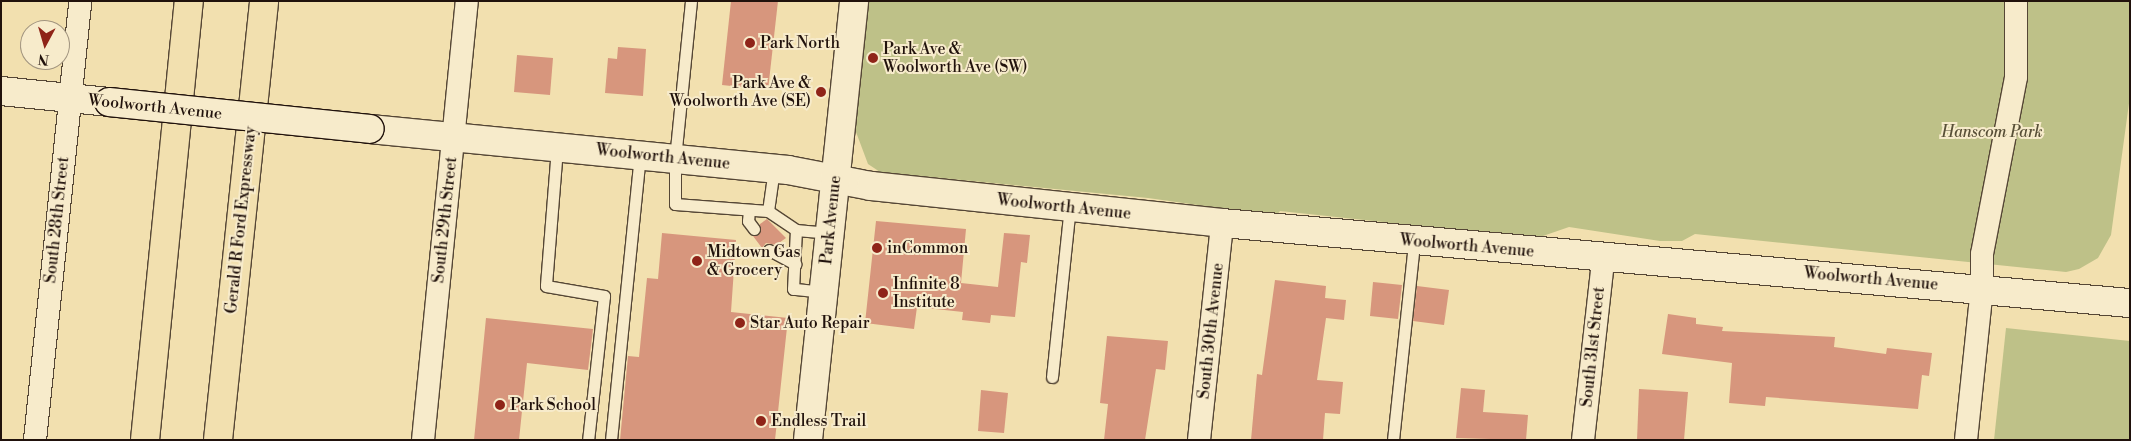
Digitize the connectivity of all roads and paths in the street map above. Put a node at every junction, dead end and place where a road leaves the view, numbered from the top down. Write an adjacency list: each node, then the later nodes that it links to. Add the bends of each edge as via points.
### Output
1 (80, 1): 9 (street, South 28th Street)
2 (189, 1): 32 (highway)
3 (264, 1): 33 (highway, Gerald R Ford Expressway)
4 (467, 1): 10 (street, South 29th Street)
5 (691, 1): 13 (lane)
6 (854, 1): 15 (street, Park Avenue)
7 (2016, 1): 27 (street, via 2016,77 1985,233)
8 (1, 91): 9 (street, Woolworth Avenue)
9 (70, 98): 10 (street, Woolworth Avenue, bridge); 31 (street, South 28th Street)
10 (454, 136): 11 (street, Woolworth Avenue); 34 (street, South 29th Street)
11 (557, 146): 12 (street, Woolworth Avenue); 35 (lane, via 546,286 604,296)
12 (640, 154): 13 (street, Woolworth Avenue); 36 (lane)
13 (675, 158): 14 (street, Woolworth Avenue); 17 (lane, via 675,204)
14 (774, 169): 15 (street, Woolworth Avenue); 18 (lane)
15 (835, 179): 16 (street, Woolworth Avenue); 22 (street, Park Avenue)
16 (1070, 207): 19 (street, Woolworth Avenue); 30 (lane)
17 (749, 210): 18 (lane); 20 (lane, via 748,221)
18 (768, 211): 21 (lane)
19 (1222, 223): 23 (street, Woolworth Avenue); 38 (street, South 30th Avenue)
20 (754, 228)
21 (796, 230): 22 (lane); 26 (lane)
22 (829, 233): 28 (street, Park Avenue)
23 (1414, 242): 25 (street, Woolworth Avenue, via 1518,252); 39 (lane)
24 (769, 250): 26 (lane)
25 (1604, 254): 27 (street, Woolworth Avenue); 40 (street, South 31st Street)
26 (795, 264): 28 (lane, via 793,289)
27 (1982, 289): 29 (street, Woolworth Avenue); 41 (street)
28 (824, 292): 37 (street, Park Avenue)
29 (2130, 303)
30 (1052, 376)
31 (35, 440)
32 (145, 440)
33 (218, 440)
34 (423, 440)
35 (588, 440)
36 (611, 440)
37 (808, 440)
38 (1199, 440)
39 (1394, 440)
40 (1583, 440)
41 (1966, 440)

